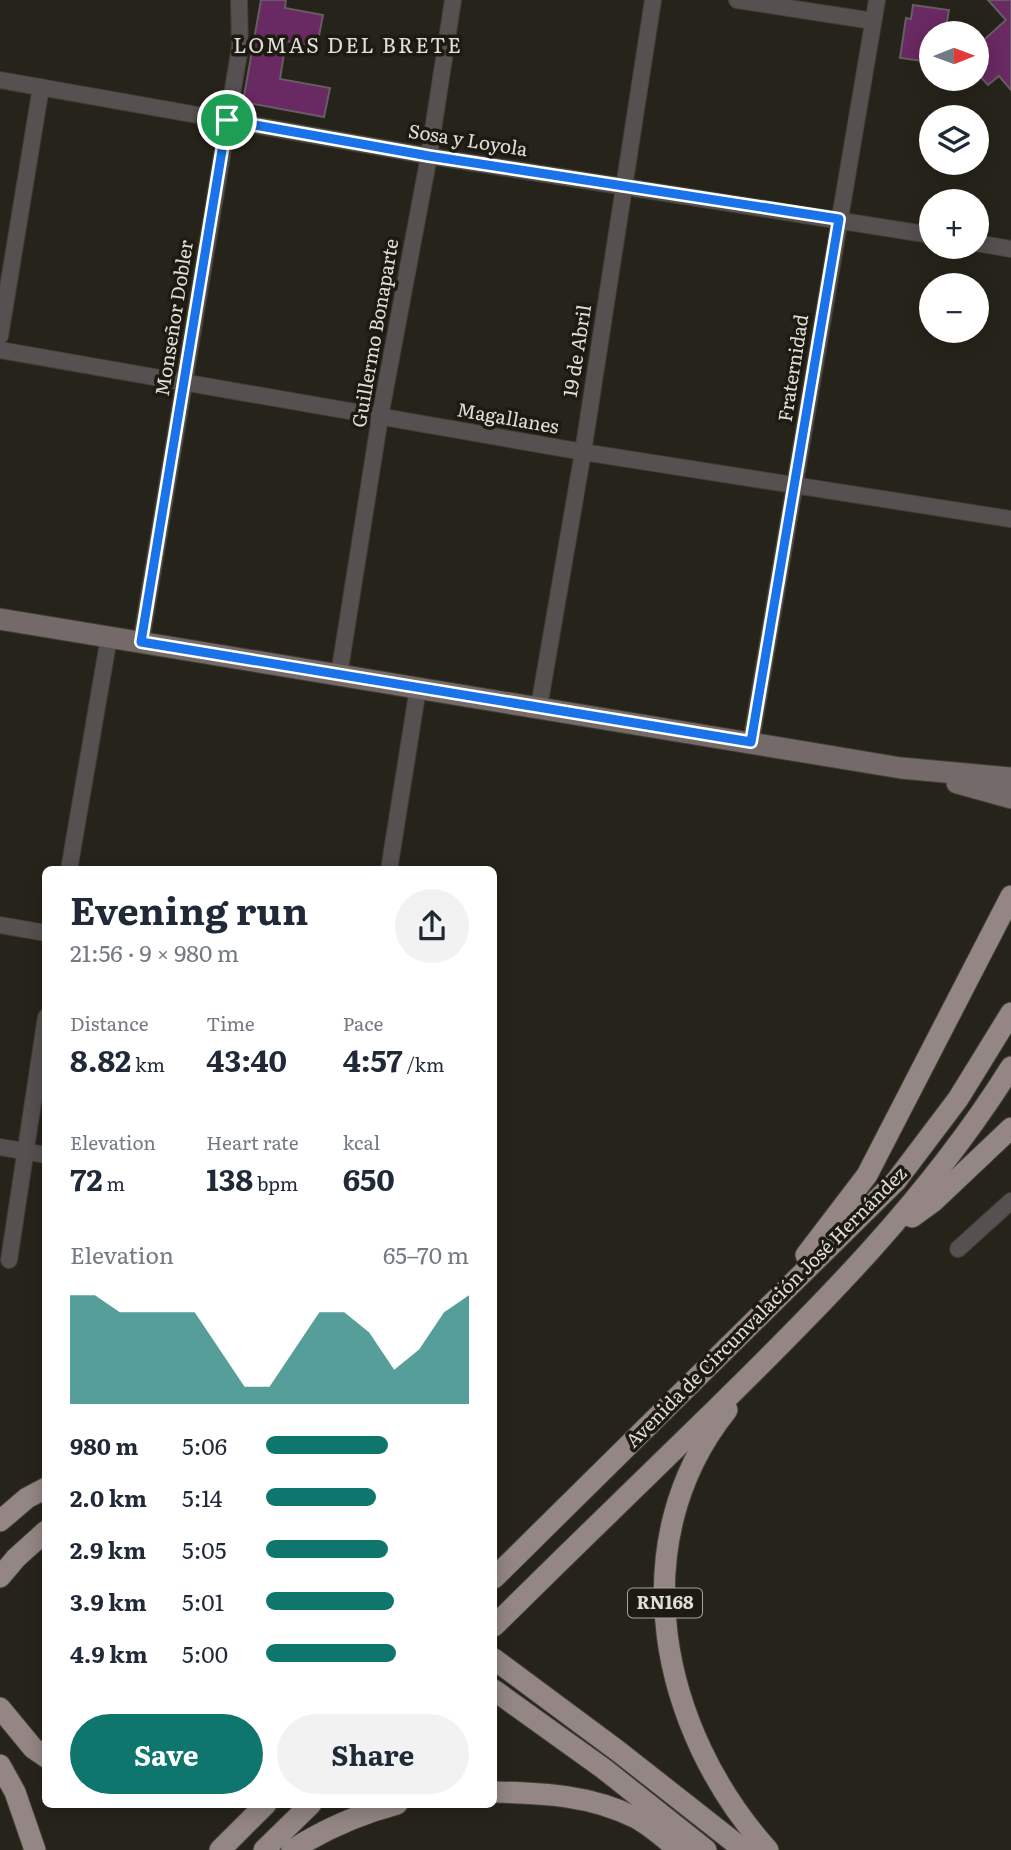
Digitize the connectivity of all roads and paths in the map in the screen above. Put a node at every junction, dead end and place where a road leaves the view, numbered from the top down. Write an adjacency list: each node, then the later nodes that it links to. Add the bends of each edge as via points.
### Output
1 (240, 0): 9 (street, Monseñor Dobler, via 240,47)
2 (453, 0): 10 (street, Guillermo Bonaparte)
3 (653, 0): 11 (street, 19 de Abril)
4 (737, 0): 6 (street)
5 (877, 0): 6 (street, Fraternidad)
6 (873, 21): 12 (street, Fraternidad)
7 (0, 79): 8 (street, Sosa y Loyola)
8 (41, 87): 9 (street, Sosa y Loyola); 16 (street)
9 (227, 120): 10 (street, Sosa y Loyola); 18 (street, Monseñor Dobler)
10 (429, 156): 11 (street, Sosa y Loyola); 19 (street, Guillermo Bonaparte)
11 (623, 186): 12 (street, Sosa y Loyola); 20 (street, 19 de Abril)
12 (839, 219): 13 (street, Sosa y Loyola); 21 (street, Fraternidad)
13 (919, 233)
14 (989, 245): 15 (street)
15 (1011, 249)
16 (0, 336)
17 (0, 350): 18 (street, Magallanes)
18 (185, 382): 19 (street, Magallanes); 25 (street, Monseñor Dobler)
19 (380, 417): 20 (street, Magallanes); 26 (street, Guillermo Bonaparte)
20 (583, 452): 21 (street, Magallanes); 28 (street, 19 de Abril)
21 (795, 485): 22 (street, Magallanes); 29 (street, Fraternidad)
22 (1011, 519)
23 (0, 619): 24 (main road)
24 (110, 637): 25 (main road); 33 (street)
25 (141, 642): 26 (main road)
26 (340, 675): 27 (main road)
27 (418, 688): 28 (main road); 34 (street)
28 (538, 708): 29 (main road)
29 (751, 742): 30 (main road)
30 (901, 768): 31 (main road); 32 (main road)
31 (1011, 778)
32 (1011, 798)
33 (70, 866)
34 (390, 866)
35 (1011, 896): 49 (highway, via 867,1175)
36 (0, 925): 37 (street)
37 (42, 932)
38 (1011, 1013): 49 (highway, Avenida de Circunvalación José Hernández, via 958,1099 895,1181)
39 (42, 1043): 43 (street)
40 (1011, 1067): 46 (highway, Avenida de Circunvalación José Hernández / RN168, via 959,1146)
41 (1011, 1128): 46 (highway, via 934,1201)
42 (0, 1147): 43 (street)
43 (25, 1151): 44 (street); 48 (street)
44 (42, 1154)
45 (1011, 1201): 47 (street)
46 (872, 1248): 50 (highway, Avenida de Circunvalación José Hernández / RN168)
47 (958, 1249)
48 (9, 1260)
49 (745, 1329): 54 (highway, Avenida de Circunvalación José Hernández)
50 (769, 1357): 56 (highway, Avenida de Circunvalación José Hernández); 73 (highway, RN168, via 721,1418 681,1489 664,1570 669,1649 690,1728 726,1798)
51 (42, 1490): 52 (highway)
52 (0, 1521)
53 (42, 1535): 55 (highway)
54 (497, 1575)
55 (0, 1577)
56 (497, 1623)
57 (498, 1662): 72 (highway)
58 (497, 1692): 71 (highway)
59 (0, 1708): 60 (highway)
60 (42, 1754)
61 (0, 1765): 66 (highway, via 15,1792)
62 (497, 1791): 70 (highway, via 568,1797 612,1807 638,1819)
63 (262, 1808): 67 (highway)
64 (307, 1808): 68 (highway)
65 (382, 1808): 69 (highway, via 319,1832)
66 (35, 1850)
67 (220, 1850)
68 (264, 1850)
69 (292, 1850)
70 (679, 1850)
71 (706, 1850)
72 (744, 1850)
73 (768, 1850)

